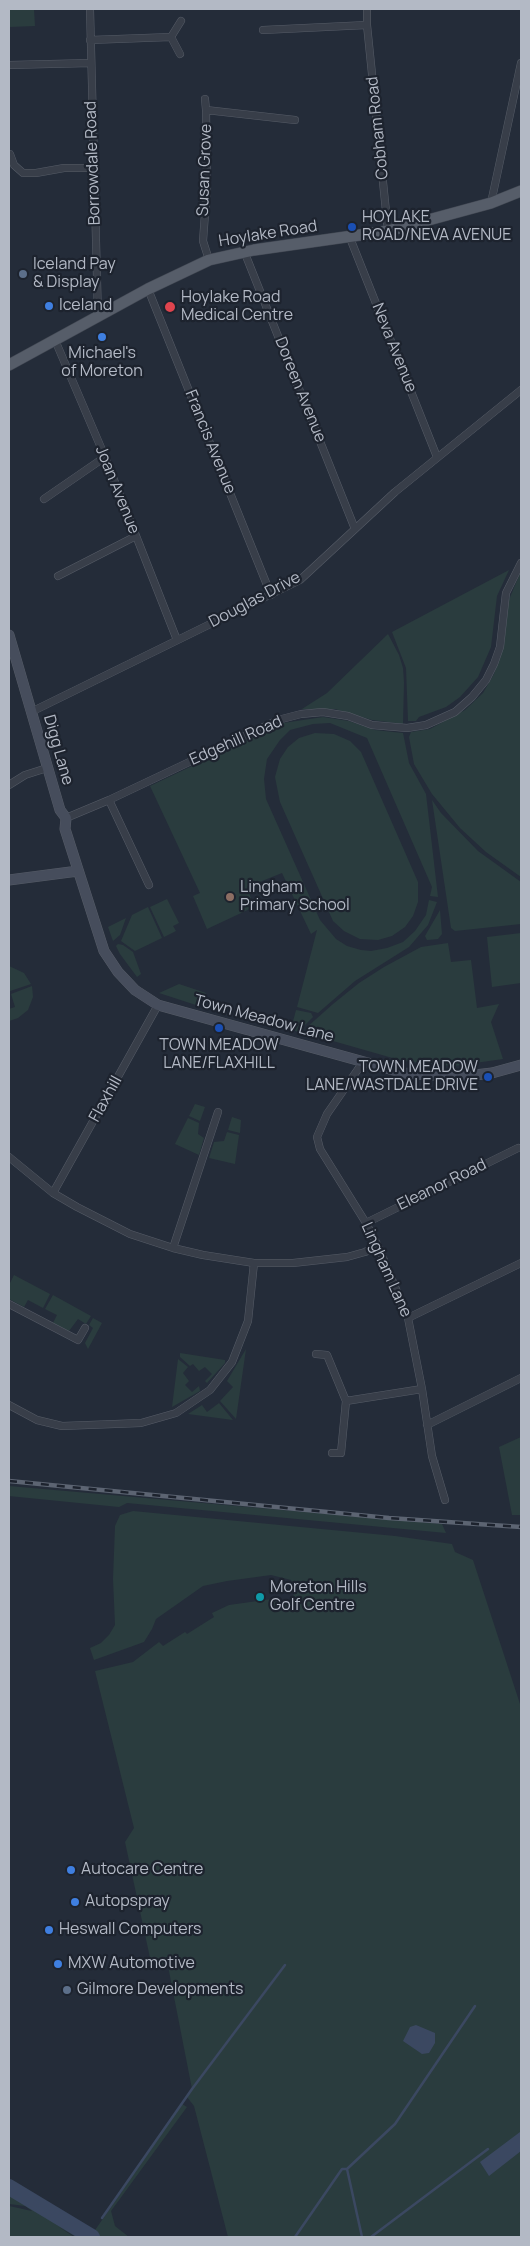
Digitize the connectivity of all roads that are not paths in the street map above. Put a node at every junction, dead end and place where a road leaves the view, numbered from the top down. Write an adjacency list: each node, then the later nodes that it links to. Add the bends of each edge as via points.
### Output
1 (90, 9): 7 (street, Borrowdale Road)
2 (367, 9): 4 (street, Cobham Road)
3 (181, 21): 6 (street)
4 (367, 25): 5 (street); 19 (street, Cobham Road)
5 (263, 30)
6 (171, 37): 7 (street); 8 (street)
7 (90, 40): 9 (street, Borrowdale Road)
8 (180, 54)
9 (91, 63): 11 (street); 16 (street, Borrowdale Road)
10 (521, 64): 18 (street)
11 (9, 65)
12 (204, 99): 13 (street, Susan Grove)
13 (206, 110): 14 (street, Susan Grove); 22 (street, Susan Grove, via 207,186 203,241)
14 (295, 120)
15 (10, 154): 16 (street, via 14,165 23,173)
16 (93, 168): 24 (street, Borrowdale Road)
17 (521, 191): 18 (main road, Hoylake Road)
18 (491, 203): 19 (main road, Hoylake Road)
19 (388, 231): 20 (main road, Hoylake Road)
20 (350, 238): 21 (main road, Hoylake Road); 29 (street, Neva Avenue)
21 (244, 252): 22 (main road, Hoylake Road); 31 (street, Doreen Avenue)
22 (209, 260): 23 (main road, Hoylake Road)
23 (148, 289): 24 (main road, Hoylake Road); 35 (street, Francis Avenue)
24 (98, 317): 25 (main road, Hoylake Road)
25 (55, 340): 26 (main road, Hoylake Road); 28 (street, Joan Avenue)
26 (9, 365)
27 (521, 390): 29 (street, Douglas Drive)
28 (105, 457): 30 (street); 32 (street, Joan Avenue)
29 (437, 457): 31 (street, Douglas Drive)
30 (44, 499)
31 (355, 529): 35 (street, Douglas Drive, via 300,580)
32 (136, 536): 34 (street); 37 (street, Joan Avenue)
33 (521, 563): 41 (street, Edgehill Road, via 506,593 500,647 494,664 486,680 455,712 426,725 407,728 372,724 323,712 301,714 278,720)
34 (58, 576)
35 (271, 595): 37 (street, Douglas Drive)
36 (9, 635): 38 (street, Digg Lane)
37 (177, 640): 38 (street, Douglas Drive)
38 (31, 712): 39 (street, Digg Lane)
39 (47, 768): 40 (street, via 25,775); 42 (street, Digg Lane, via 60,810)
40 (9, 785)
41 (109, 800): 42 (street, Edgehill Road); 45 (street)
42 (66, 818): 43 (street, Digg Lane, via 65,829)
43 (78, 871): 44 (street); 46 (street, Town Meadow Lane, via 110,962 135,990)
44 (9, 880)
45 (149, 885)
46 (158, 1004): 47 (street, Town Meadow Lane); 52 (street, Flaxhill)
47 (363, 1062): 48 (street, Town Meadow Lane, via 404,1073 440,1077 492,1073); 53 (street, Lingham Lane, via 327,1114 317,1137 320,1149)
48 (521, 1065)
49 (218, 1112): 55 (street)
50 (518, 1148): 53 (street, Eleanor Road)
51 (9, 1157): 52 (street)
52 (53, 1192): 55 (street, via 130,1234)
53 (366, 1223): 54 (street, Lingham Lane)
54 (378, 1246): 56 (street, via 328,1260); 59 (street, Lingham Lane)
55 (173, 1248): 56 (street)
56 (254, 1263): 65 (street, via 248,1321 232,1362 210,1390 176,1413 141,1423 62,1426 37,1420)
57 (521, 1263): 59 (street)
58 (9, 1304): 60 (street, via 78,1340)
59 (408, 1318): 63 (street, Lingham Lane)
60 (84, 1328)
61 (316, 1354): 64 (street, via 327,1355)
62 (521, 1378): 66 (street)
63 (422, 1389): 64 (street); 66 (street, Lingham Lane)
64 (346, 1401): 67 (street, via 341,1453)
65 (9, 1405)
66 (427, 1425): 68 (street, Lingham Lane)
67 (332, 1453)
68 (445, 1500)

